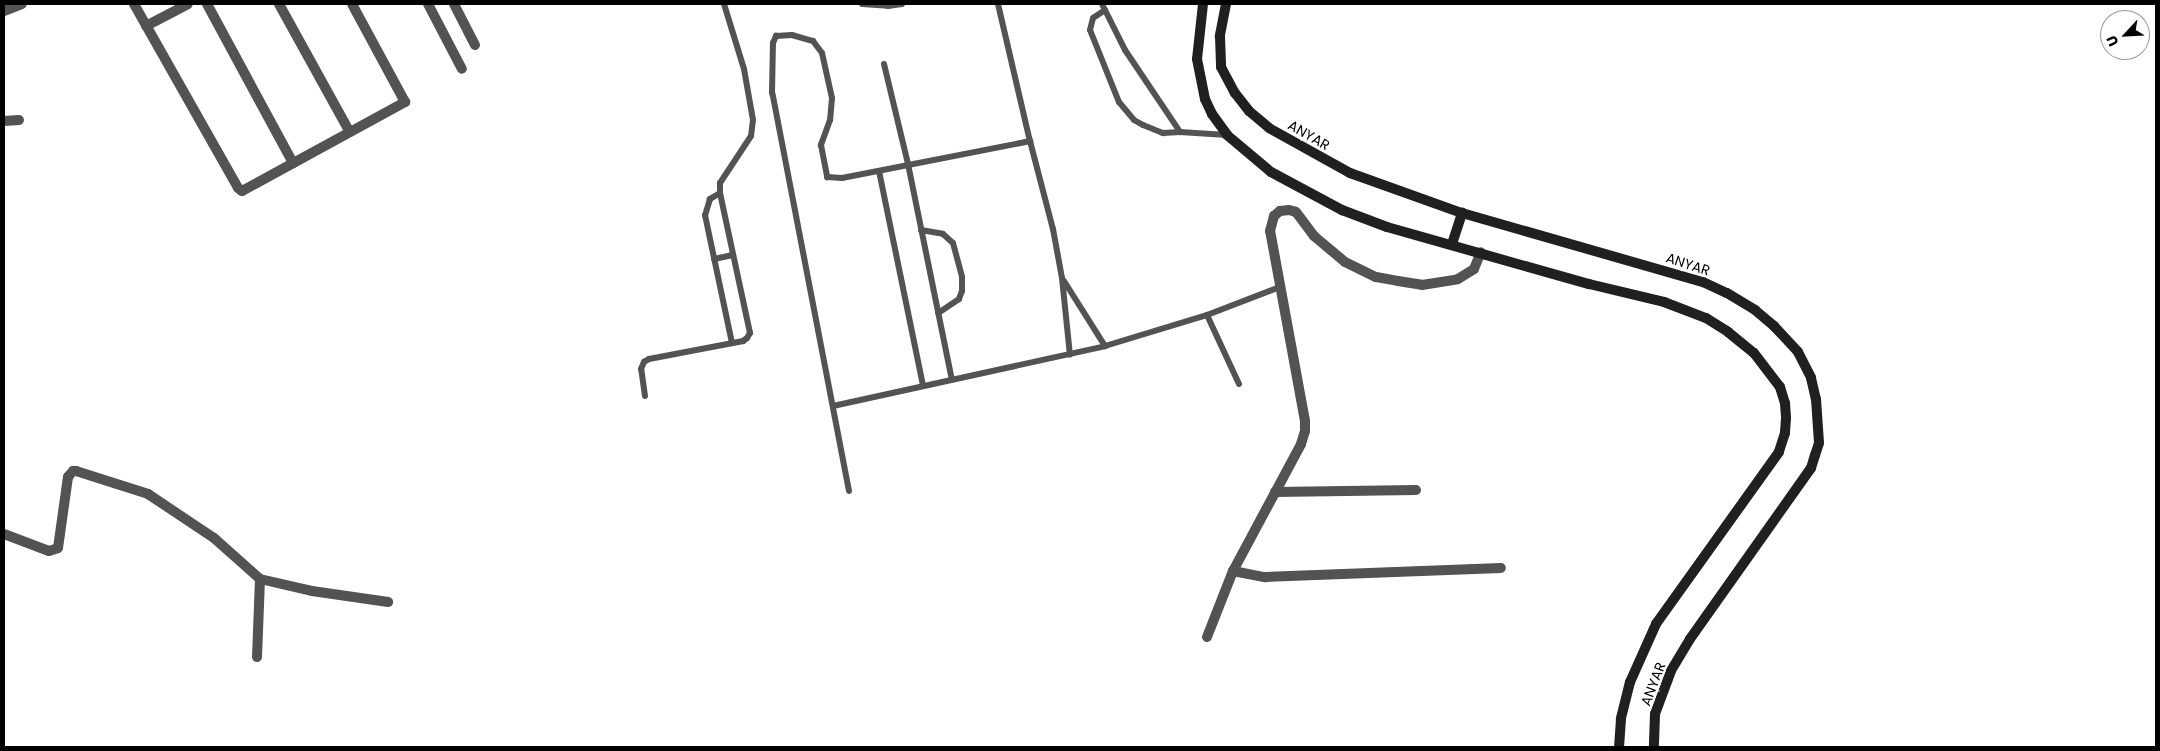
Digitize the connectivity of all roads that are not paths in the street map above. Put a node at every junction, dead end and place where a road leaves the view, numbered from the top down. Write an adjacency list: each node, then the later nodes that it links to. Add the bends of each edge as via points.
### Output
1 (22, 4): 16 (street)
2 (134, 4): 17 (street)
3 (188, 4): 17 (street)
4 (207, 4): 27 (street)
5 (278, 4): 23 (street)
6 (352, 4): 23 (street, via 406,102)
7 (428, 4): 20 (street)
8 (454, 4): 18 (street)
9 (724, 4): 30 (lane, via 744,69 753,129 720,183)
10 (862, 4): 11 (lane)
11 (902, 4)
12 (998, 4): 26 (lane)
13 (1203, 4): 25 (street, ANYAR, via 1197,59 1200,81 1212,114)
14 (1226, 4): 31 (street, ANYAR, via 1220,36 1221,67 1249,111 1269,128 1350,173)
15 (1104, 7): 24 (lane, via 1125,50); 24 (lane, via 1093,18 1090,30 1119,102 1134,120 1143,125 1163,133)
16 (4, 11)
17 (146, 26): 27 (street, via 238,188 246,190)
18 (475, 45)
19 (884, 64): 28 (lane)
20 (462, 70)
21 (19, 120): 22 (street)
22 (4, 121)
23 (349, 131): 27 (street)
24 (1180, 132): 25 (lane)
25 (1227, 135): 33 (street, ANYAR, via 1271,172 1342,210 1387,227)
26 (1030, 141): 28 (lane); 37 (lane)
27 (292, 163)
28 (908, 164): 29 (lane); 32 (lane)
29 (879, 171): 46 (lane); 48 (lane, via 842,178 827,177 821,145 830,120 832,98 822,53 813,41 792,35 776,36 773,43 772,93)
30 (720, 193): 35 (lane); 36 (lane, via 710,199 705,210)
31 (1462, 213): 33 (street); 60 (street, ANYAR, via 1694,279 1727,293 1774,326 1798,352 1810,378 1816,399 1819,443 1811,468 1695,631 1671,672 1656,714)
32 (921, 230): 39 (lane); 39 (lane, via 943,234 953,243 962,276 959,298)
33 (1452, 244): 34 (street, ANYAR)
34 (1481, 252): 38 (street, via 1474,269 1444,283 1422,285 1384,278 1345,262 1314,236 1296,212 1280,211 1274,216 1270,231); 59 (street, ANYAR, via 1664,302 1706,318 1759,359 1780,387 1785,403 1785,433 1779,452 1656,624 1630,682 1621,719)
35 (733, 255): 36 (lane); 41 (lane, via 750,332 748,338)
36 (714, 259): 41 (lane)
37 (1062, 278): 42 (lane); 43 (lane)
38 (1280, 287): 40 (lane); 51 (street, via 1305,421 1301,444)
39 (938, 313): 44 (lane)
40 (1207, 315): 42 (lane); 45 (lane)
41 (732, 343): 47 (lane, via 644,362 641,369)
42 (1105, 346): 43 (lane)
43 (1070, 355): 44 (lane)
44 (952, 380): 46 (lane)
45 (1238, 384)
46 (923, 386): 48 (lane)
47 (645, 396)
48 (833, 406): 50 (lane)
49 (1416, 490): 51 (street)
50 (849, 492)
51 (1275, 492): 54 (street)
52 (4, 534): 55 (street, via 55,551 68,476 76,471 148,494 214,538)
53 (1501, 568): 54 (street, via 1265,576)
54 (1233, 571): 57 (street)
55 (260, 580): 56 (street); 58 (street)
56 (388, 602)
57 (1207, 637)
58 (257, 657)
59 (1619, 747)
60 (1654, 747)

